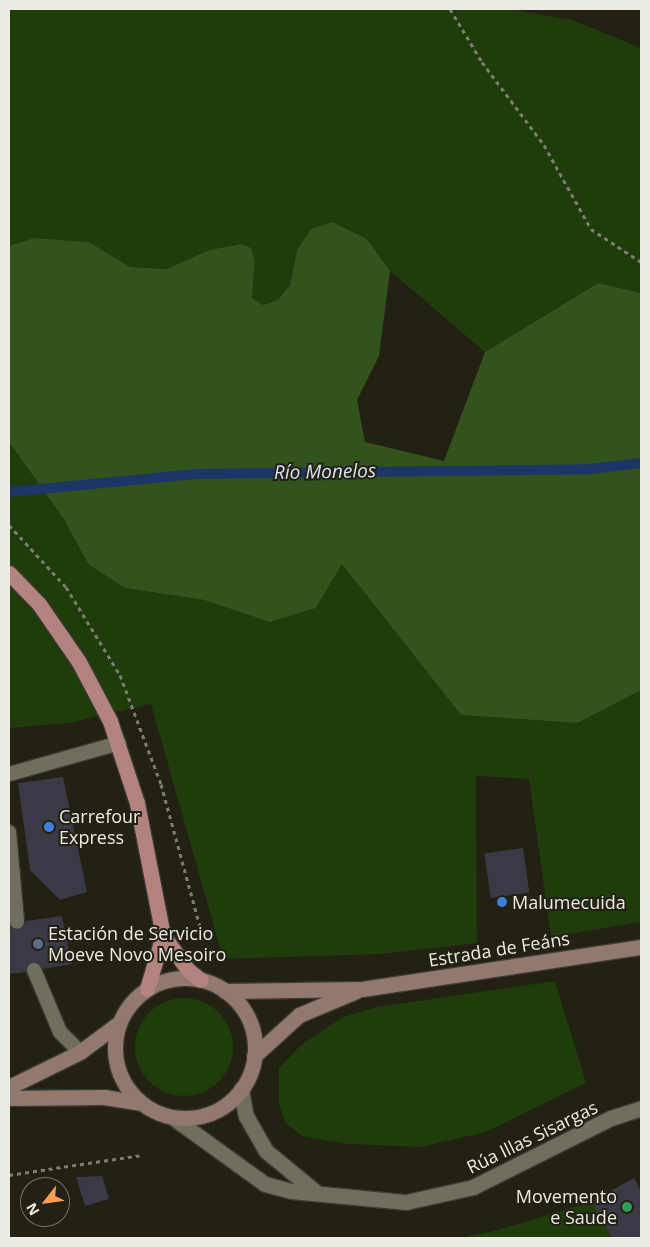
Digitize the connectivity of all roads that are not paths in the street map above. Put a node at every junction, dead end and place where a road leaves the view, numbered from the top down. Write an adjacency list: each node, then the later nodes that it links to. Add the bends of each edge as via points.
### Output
1 (9, 573): 2 (main road, via 39,604 79,662)
2 (119, 743): 3 (lane); 6 (main road, via 137,803)
3 (9, 774)
4 (9, 832): 5 (lane)
5 (17, 922)
6 (163, 935): 9 (main road, via 188,970); 10 (main road)
7 (641, 947): 11 (street, Estrada de Feáns)
8 (34, 970): 14 (lane, via 60,1032)
9 (201, 980): 10 (street, Estrada de Feáns, via 172,979); 12 (street, Estrada de Feáns)
10 (147, 989): 13 (street, Estrada de Feáns, via 135,998)
11 (362, 989): 12 (street, Estrada de Feáns); 15 (street, Estrada de Feáns, via 299,1016)
12 (224, 991): 15 (street, Estrada de Feáns, via 248,1019)
13 (119, 1023): 14 (street); 19 (street, Estrada de Feáns, via 115,1041 118,1068 131,1092)
14 (80, 1052): 16 (street)
15 (254, 1056): 17 (street, Estrada de Feáns)
16 (9, 1087)
17 (241, 1089): 21 (street, Estrada de Feáns, via 230,1101 204,1115); 22 (street, via 246,1116 266,1151)
18 (9, 1098): 19 (street, via 95,1096)
19 (143, 1104): 21 (street, Estrada de Feáns)
20 (641, 1108): 22 (street, Rúa Illas Sisargas, via 611,1118 501,1176 439,1197 369,1201)
21 (172, 1117): 22 (street, Rúa Illas Sisargas, via 265,1184)
22 (319, 1194)

